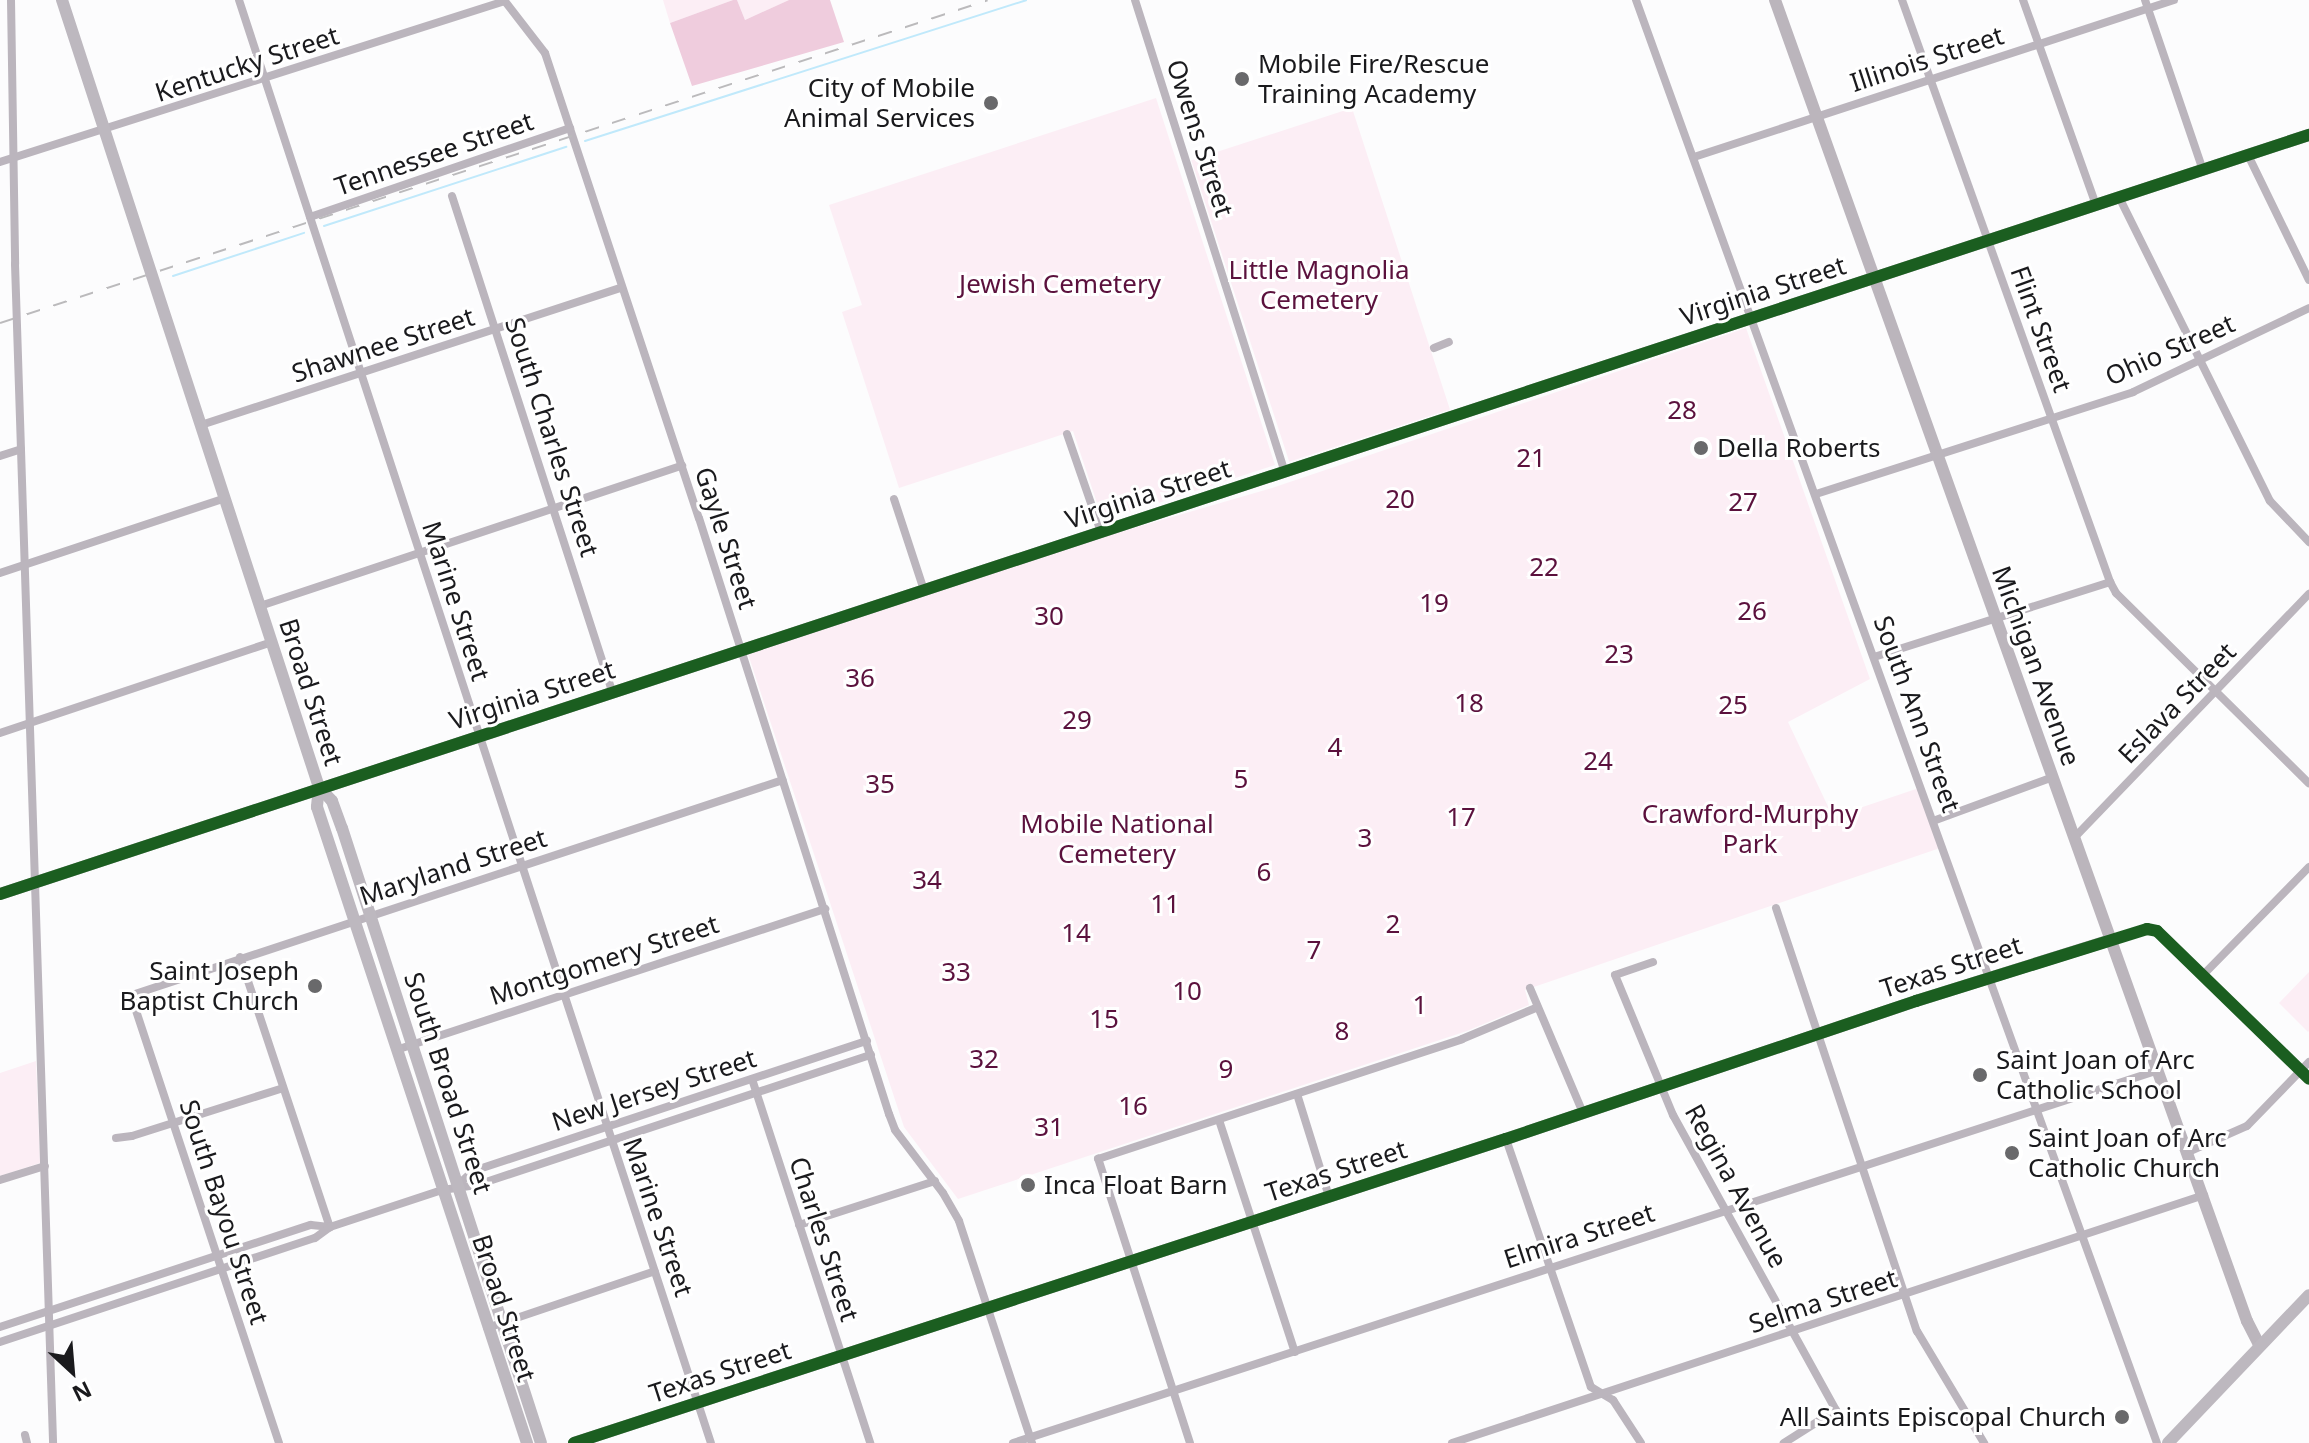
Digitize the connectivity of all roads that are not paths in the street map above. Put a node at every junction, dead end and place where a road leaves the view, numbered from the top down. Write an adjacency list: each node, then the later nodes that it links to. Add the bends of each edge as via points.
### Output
1 (62, 0): 19 (main road, Broad Street)
2 (239, 0): 15 (street, Marine Street)
3 (1135, 0): 48 (street, Owens Street)
4 (1636, 0): 23 (street, South Ann Street)
5 (1775, 0): 17 (street, Michigan Avenue)
6 (1902, 0): 16 (street, Flint Street)
7 (2023, 0): 14 (street)
8 (2174, 0): 11 (street, Illinois Street)
9 (13, 1): 13 (street)
10 (504, 1): 15 (street, Kentucky Street); 18 (street, Gayle Street, via 542,46)
11 (2146, 4): 14 (street, Illinois Street); 25 (street)
12 (0, 29): 13 (street)
13 (12, 29): 22 (street)
14 (2039, 43): 16 (street, Illinois Street); 28 (street)
15 (265, 79): 19 (street, Kentucky Street); 29 (street, Marine Street)
16 (1931, 79): 17 (street, Illinois Street); 30 (street, Flint Street)
17 (1819, 116): 23 (street, Illinois Street); 31 (street, Michigan Avenue)
18 (570, 128): 29 (street, Tennessee Street); 33 (street, Gayle Street)
19 (105, 131): 22 (street, Kentucky Street); 42 (main road, Broad Street)
20 (2309, 135): 21 (street, Virginia Street)
21 (2248, 155): 25 (street, Virginia Street); 32 (street)
22 (15, 157): 24 (street, Kentucky Street); 44 (street)
23 (1694, 157): 35 (street, South Ann Street)
24 (0, 162)
25 (2203, 170): 27 (street, Virginia Street)
26 (452, 196): 36 (street, South Charles Street)
27 (2119, 197): 28 (street, Virginia Street); 39 (street)
28 (2096, 205): 30 (street, Virginia Street)
29 (310, 217): 40 (street, Marine Street)
30 (1988, 240): 31 (street, Virginia Street); 41 (street, Flint Street)
31 (1874, 278): 35 (street, Virginia Street); 46 (street, Michigan Avenue)
32 (2309, 280)
33 (622, 287): 36 (street, Shawnee Street); 47 (street, Gayle Street)
34 (2309, 308): 39 (street, Ohio Street)
35 (1751, 318): 48 (street, Virginia Street); 49 (street, South Ann Street)
36 (494, 329): 40 (street, Shawnee Street); 52 (street, South Charles Street)
37 (1449, 342): 38 (street)
38 (1434, 348)
39 (2201, 360): 41 (street, Ohio Street, via 2133,392); 54 (street, via 2270,501)
40 (361, 373): 42 (street, Shawnee Street); 55 (street, Marine Street)
41 (2052, 420): 46 (street, Ohio Street); 58 (street, Flint Street)
42 (201, 425): 50 (main road, Broad Street)
43 (1067, 434): 53 (street)
44 (21, 449): 45 (street); 56 (street)
45 (0, 456)
46 (1937, 456): 49 (street, Ohio Street); 62 (street, Michigan Avenue)
47 (682, 466): 52 (street); 64 (street, Gayle Street)
48 (1285, 472): 53 (street, Virginia Street)
49 (1816, 494): 65 (street, South Ann Street)
50 (225, 498): 56 (street); 61 (main road, Broad Street)
51 (894, 499): 59 (street)
52 (555, 510): 55 (street); 66 (street, South Charles Street)
53 (1101, 532): 59 (street, Virginia Street)
54 (2309, 542)
55 (420, 554): 61 (street); 70 (street, Marine Street)
56 (25, 565): 57 (street); 68 (street)
57 (0, 573)
58 (2110, 582): 62 (street); 67 (street)
59 (924, 590): 64 (street, Virginia Street)
60 (2309, 594): 67 (street, Eslava Street)
61 (260, 606): 63 (main road, Broad Street)
62 (1996, 616): 65 (street); 71 (street, Michigan Avenue)
63 (272, 642): 68 (street); 74 (main road, Broad Street)
64 (741, 649): 66 (street, Virginia Street); 72 (street, Gayle Street)
65 (1874, 657): 75 (street, South Ann Street)
66 (612, 691): 70 (street, Virginia Street)
67 (2216, 691): 73 (street); 76 (street, Eslava Street)
68 (30, 723): 69 (street); 79 (street)
69 (0, 733)
70 (479, 736): 74 (street, Virginia Street); 77 (street, Marine Street)
71 (2053, 777): 75 (street); 76 (street, Michigan Avenue)
72 (783, 780): 77 (street, Maryland Street); 82 (street, Gayle Street)
73 (2309, 783)
74 (319, 787): 79 (street, Virginia Street); 83 (main road, South Broad Street, via 332,801); 84 (main road, Broad Street, via 317,807)
75 (1933, 821): 89 (street, South Ann Street)
76 (2073, 839): 85 (street, Michigan Avenue)
77 (521, 866): 83 (street, Maryland Street); 92 (street, Marine Street)
78 (2309, 867): 88 (street)
79 (35, 882): 80 (street, Virginia Street); 118 (street)
80 (0, 894)
81 (1776, 908): 94 (street)
82 (825, 909): 92 (street, Montgomery Street); 95 (street, Gayle Street)
83 (370, 914): 84 (street, Maryland Street); 96 (main road, South Broad Street)
84 (354, 919): 86 (street, Maryland Street); 97 (main road, Broad Street)
85 (2111, 940): 88 (street, via 2157,931); 89 (street, Texas Street); 100 (street, Michigan Avenue)
86 (240, 957): 91 (street, Maryland Street); 105 (street)
87 (1653, 962): 104 (street, Regina Avenue, via 1615,975)
88 (2202, 976): 101 (street)
89 (1990, 978): 94 (street, Texas Street); 108 (street, South Ann Street)
90 (1530, 988): 93 (street)
91 (135, 994): 111 (street, South Bayou Street)
92 (563, 995): 96 (street, Montgomery Street); 112 (street, Marine Street)
93 (1538, 1007): 107 (street, via 1462,1039); 109 (street)
94 (1819, 1034): 104 (street, Texas Street); 117 (street)
95 (867, 1041): 98 (street, Gayle Street); 102 (street, New Jersey Street)
96 (412, 1045): 97 (street, Montgomery Street); 121 (main road, South Broad Street)
97 (396, 1050): 122 (main road, Broad Street)
98 (871, 1055): 106 (street, New Jersey Street); 120 (street, Gayle Street, via 895,1130)
99 (2309, 1062): 101 (street)
100 (2159, 1070): 108 (street, Elmira Street); 116 (street, Michigan Avenue)
101 (2300, 1071): 103 (street); 116 (street, via 2247,1126)
102 (752, 1079): 106 (street, Charles Street); 112 (street, New Jersey Street)
103 (2309, 1079)
104 (1662, 1087): 109 (street, Texas Street); 125 (street, Regina Avenue)
105 (283, 1088): 111 (street); 128 (street)
106 (756, 1092): 115 (street, New Jersey Street); 127 (street, Charles Street)
107 (1297, 1094): 110 (street); 124 (street)
108 (2036, 1109): 117 (street, Elmira Street); 129 (street, South Ann Street)
109 (1583, 1113): 114 (street, Texas Street)
110 (1219, 1120): 126 (street); 131 (street, via 1098,1159)
111 (172, 1123): 113 (street); 130 (street, South Bayou Street)
112 (606, 1127): 115 (street, Marine Street); 121 (street, New Jersey Street, via 473,1171)
113 (116, 1138)
114 (1506, 1139): 124 (street, Texas Street); 133 (street)
115 (611, 1142): 121 (street, New Jersey Street, via 477,1185); 136 (street, Marine Street)
116 (2188, 1152): 123 (street, Michigan Avenue)
117 (1862, 1165): 125 (street, Elmira Street); 139 (street)
118 (45, 1166): 119 (street); 142 (street)
119 (0, 1180)
120 (935, 1181): 127 (street); 141 (street, Gayle Street, via 959,1221)
121 (458, 1185): 122 (street, New Jersey Street); 132 (main road, South Broad Street)
122 (442, 1190): 128 (street, New Jersey Street); 135 (main road, Broad Street)
123 (2204, 1195): 129 (street, Selma Street); 149 (street, Michigan Avenue)
124 (1329, 1197): 126 (street, Texas Street)
125 (1724, 1209): 133 (street, Elmira Street); 147 (street, Regina Avenue)
126 (1252, 1222): 131 (street, Texas Street); 150 (street)
127 (799, 1225): 151 (street, Charles Street)
128 (330, 1227): 130 (street, New Jersey Street, via 311,1225); 134 (street, New Jersey Street, via 315,1238)
129 (2082, 1237): 139 (street, Selma Street); 169 (street, South Ann Street)
130 (217, 1255): 134 (street, South Bayou Street); 137 (street, New Jersey Street)
131 (1131, 1261): 141 (street, Texas Street); 152 (street)
132 (484, 1266): 135 (street); 143 (main road, South Broad Street)
133 (1552, 1266): 150 (street, Elmira Street); 153 (street, via 1591,1387)
134 (222, 1269): 140 (street, New Jersey Street); 158 (street, South Bayou Street)
135 (469, 1271): 146 (main road, Broad Street)
136 (655, 1271): 143 (street); 154 (street, Marine Street)
137 (99, 1295): 140 (street); 142 (street, New Jersey Street)
138 (2309, 1295): 149 (main road)
139 (1906, 1296): 147 (street, Selma Street); 168 (street, via 1917,1331)
140 (103, 1307): 144 (street, New Jersey Street)
141 (987, 1307): 151 (street, Texas Street); 155 (street, Gayle Street)
142 (50, 1310): 144 (street); 145 (street, New Jersey Street)
143 (503, 1322): 146 (street); 160 (main road, South Broad Street)
144 (51, 1325): 148 (street, New Jersey Street); 157 (street)
145 (0, 1327)
146 (487, 1328): 159 (main road, Broad Street)
147 (1793, 1332): 153 (street, Selma Street); 167 (street, Regina Avenue, via 1836,1410)
148 (0, 1342)
149 (2259, 1345): 170 (main road)
150 (1295, 1352): 152 (street, Elmira Street)
151 (841, 1356): 154 (street, Texas Street); 163 (street, Charles Street)
152 (1173, 1391): 155 (street, Elmira Street); 165 (street)
153 (1601, 1394): 156 (street, Selma Street); 166 (street, via 1613,1400)
154 (698, 1403): 161 (street, Texas Street); 162 (street, Marine Street)
155 (1031, 1440): 164 (street, Elmira Street)
156 (1458, 1442)
157 (53, 1443)
158 (279, 1443)
159 (527, 1443)
160 (541, 1443)
161 (574, 1443)
162 (711, 1443)
163 (870, 1443)
164 (1013, 1443)
165 (1190, 1443)
166 (1641, 1443)
167 (1784, 1443)
168 (1984, 1443)
169 (2157, 1443)
170 (2168, 1443)

